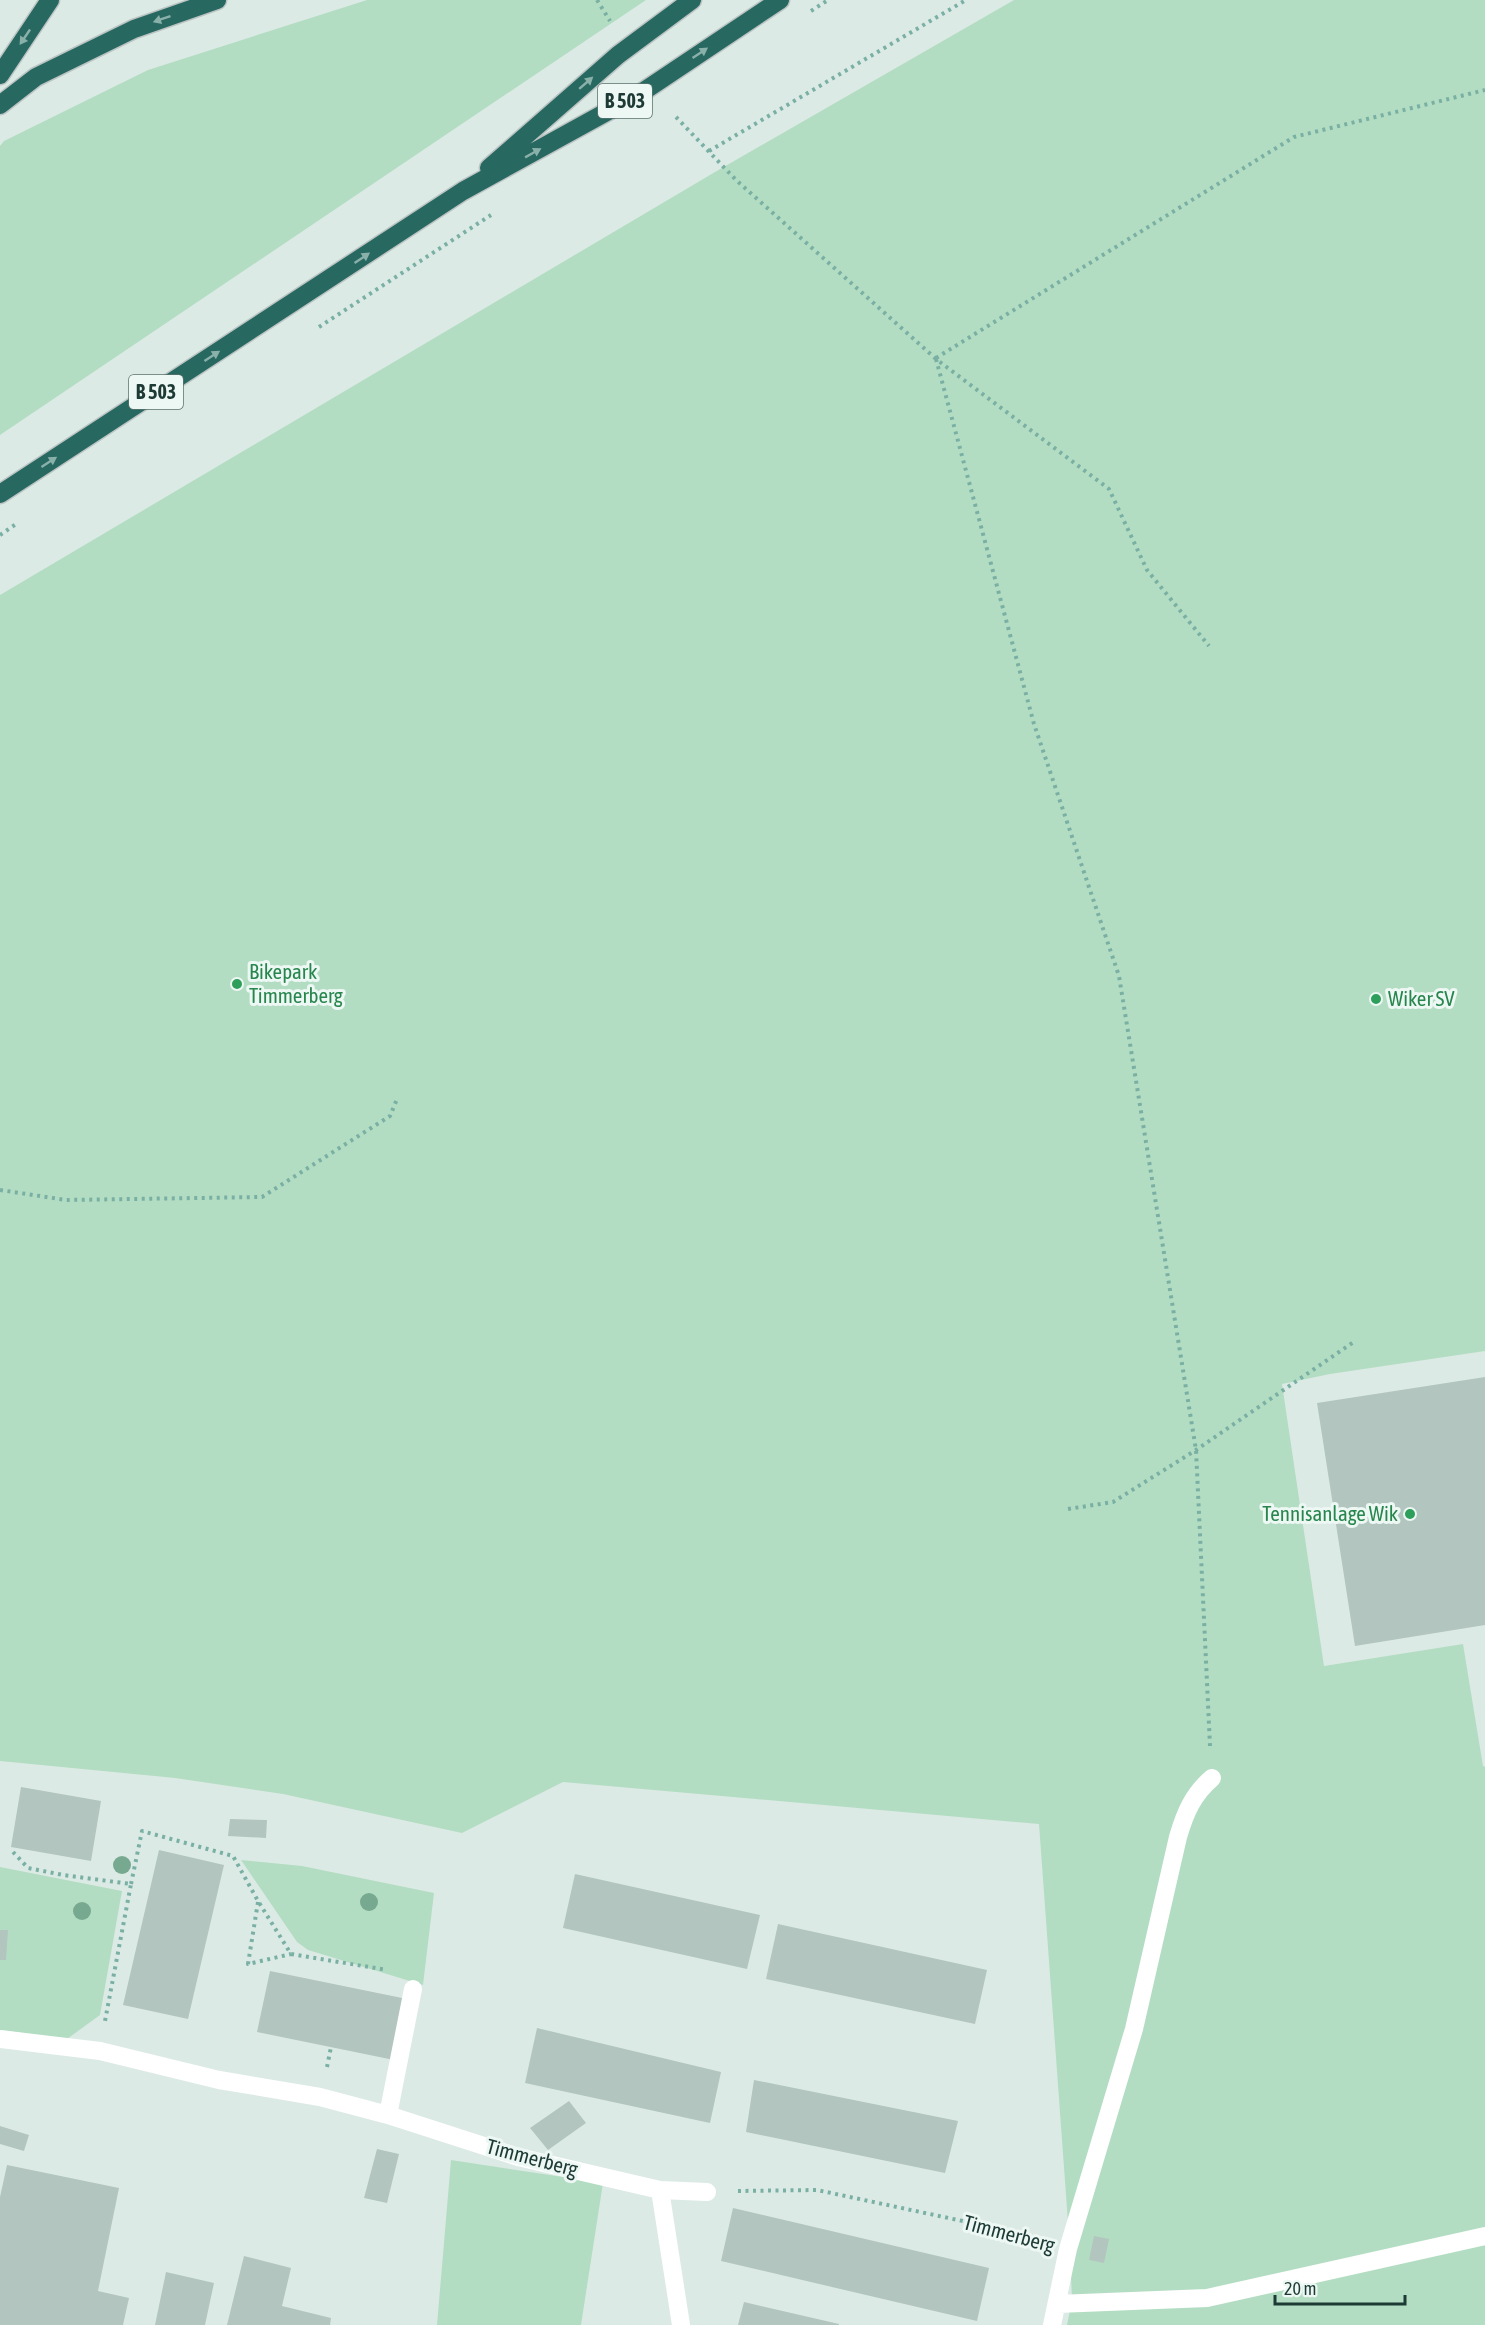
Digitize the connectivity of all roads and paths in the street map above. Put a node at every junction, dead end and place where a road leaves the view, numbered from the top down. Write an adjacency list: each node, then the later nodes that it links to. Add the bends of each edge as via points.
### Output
1 (50, 0): 10 (highway, one-way to 10)
2 (218, 0): 12 (highway, one-way to 12, via 134,29 36,77)
3 (597, 0): 9 (path)
4 (692, 0): 15 (highway, B 503, one-way to 4, via 618,55)
5 (780, 0): 15 (highway, B 503, one-way to 5, via 641,93)
6 (828, 0): 8 (path)
7 (966, 0): 14 (path)
8 (808, 12)
9 (610, 21)
10 (0, 75)
11 (1485, 90): 18 (path, via 1294,137)
12 (0, 105)
13 (676, 117): 14 (path)
14 (709, 152): 18 (path)
15 (463, 191): 19 (highway, B 503, one-way to 15)
16 (497, 212): 17 (path)
17 (318, 328)
18 (936, 358): 22 (path, via 1109,489 1147,570); 26 (path, via 1034,724 1119,976)
19 (0, 494)
20 (20, 522): 21 (path)
21 (0, 535)
22 (1209, 646)
23 (397, 1100): 24 (path, via 390,1116 262,1197 66,1200)
24 (0, 1190)
25 (1355, 1341): 26 (path)
26 (1196, 1450): 27 (path, via 1113,1502); 28 (path)
27 (1068, 1509)
28 (1212, 1778): 40 (street, Timmerberg, via 1198,1790 1186,1812 1134,2029)
29 (13, 1852): 30 (path, via 28,1868)
30 (131, 1884): 31 (path, via 142,1831 232,1856); 35 (path)
31 (258, 1901): 32 (path); 32 (path, via 248,1964)
32 (291, 1953): 33 (path, via 401,1973)
33 (413, 1989): 36 (street)
34 (0, 2039): 35 (street, Timmerberg)
35 (99, 2051): 36 (street, Timmerberg)
36 (388, 2115): 37 (street, Timmerberg, via 518,2157)
37 (660, 2190): 38 (street, Timmerberg); 42 (street)
38 (707, 2192): 40 (path, Timmerberg, via 817,2190 1019,2233)
39 (1485, 2236): 41 (street, via 1208,2298)
40 (1068, 2249): 41 (street, Timmerberg)
41 (1057, 2304): 43 (street, Timmerberg)
42 (681, 2325)
43 (1052, 2325)

